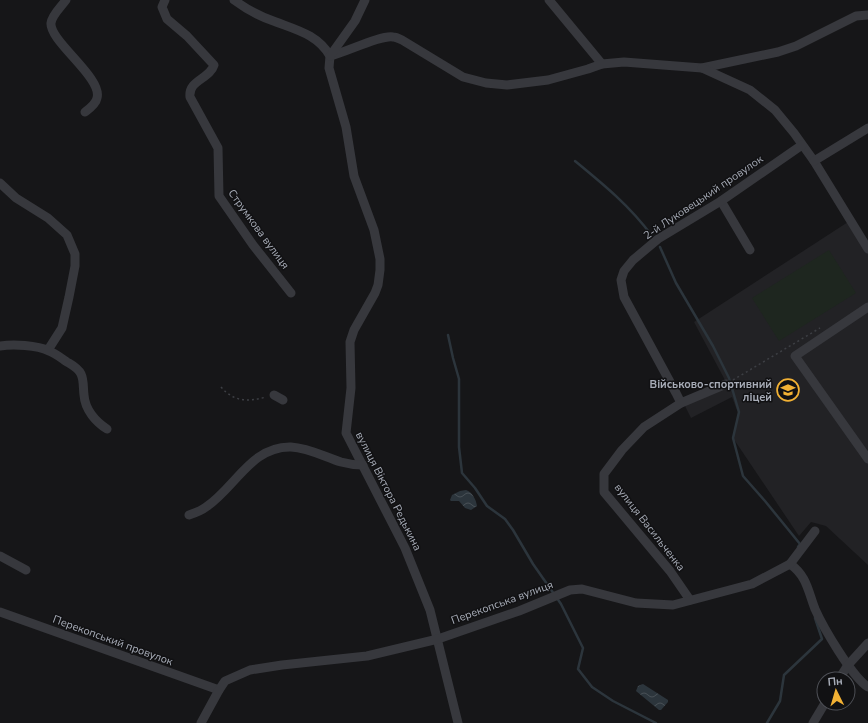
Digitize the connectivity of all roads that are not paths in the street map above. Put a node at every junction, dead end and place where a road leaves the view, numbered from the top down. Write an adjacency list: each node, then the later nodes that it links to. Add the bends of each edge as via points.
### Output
1 (66, 0): 10 (street, via 54,16 52,28 97,91 96,100)
2 (165, 0): 18 (street, Струмкова вулиця, via 162,7 167,19 214,65 189,92 218,148 219,196)
3 (234, 0): 7 (street, via 257,14 311,36 321,43)
4 (365, 0): 7 (street, via 355,20)
5 (549, 0): 8 (street)
6 (868, 16): 9 (street, via 856,16 796,46 778,52)
7 (330, 56): 8 (street, via 381,38 393,37 463,77 507,85 548,80); 28 (street, вулиця Віктора Редькина, via 329,68 346,127 354,176 374,230 380,259 375,293 350,342 351,388 346,433)
8 (602, 64): 9 (street, via 624,62)
9 (702, 68): 12 (street, via 750,90 775,110)
10 (85, 112)
11 (868, 128): 13 (street)
12 (802, 145): 13 (street); 15 (street, 2-й Луковецький провулок)
13 (814, 161): 16 (street)
14 (0, 183): 21 (street, via 16,198 48,218 67,235 75,254 70,297 62,328)
15 (721, 201): 17 (street); 25 (street, 2-й Луковецький провулок, via 658,239 633,260 624,271 621,280 624,297)
16 (868, 249)
17 (750, 250)
18 (291, 293)
19 (868, 307): 27 (street, via 795,356)
20 (0, 346): 21 (street)
21 (48, 350): 26 (street, via 81,373 86,405 100,425)
22 (726, 384): 25 (street, вулиця Васильченка)
23 (274, 395): 24 (street)
24 (283, 400)
25 (681, 403): 34 (street, вулиця Васильченка, via 644,428 622,450 604,474 604,492 670,571)
26 (107, 429)
27 (868, 459)
28 (363, 465): 29 (street, via 343,462 296,447 271,450 244,470 207,507); 36 (street, вулиця Віктора Редькина, via 405,548 430,610)
29 (189, 515)
30 (815, 530): 32 (street, Перекопська вулиця)
31 (0, 556): 33 (street)
32 (790, 564): 34 (street, Перекопська вулиця, via 752,584); 38 (street, via 803,575 816,610)
33 (26, 570)
34 (690, 600): 36 (street, Перекопська вулиця, via 673,605 636,603 582,590 570,590)
35 (0, 612): 41 (street, Перекопський провулок)
36 (438, 639): 41 (street, Перекопська вулиця, via 367,656 250,670 225,681); 44 (street, вулиця Віктора Редькина)
37 (868, 643): 38 (street)
38 (848, 665): 39 (street); 40 (street, via 856,677)
39 (844, 671)
40 (868, 687)
41 (219, 690): 43 (street, Перекопська вулиця)
42 (820, 711): 45 (street)
43 (201, 723)
44 (458, 723)
45 (813, 723)

